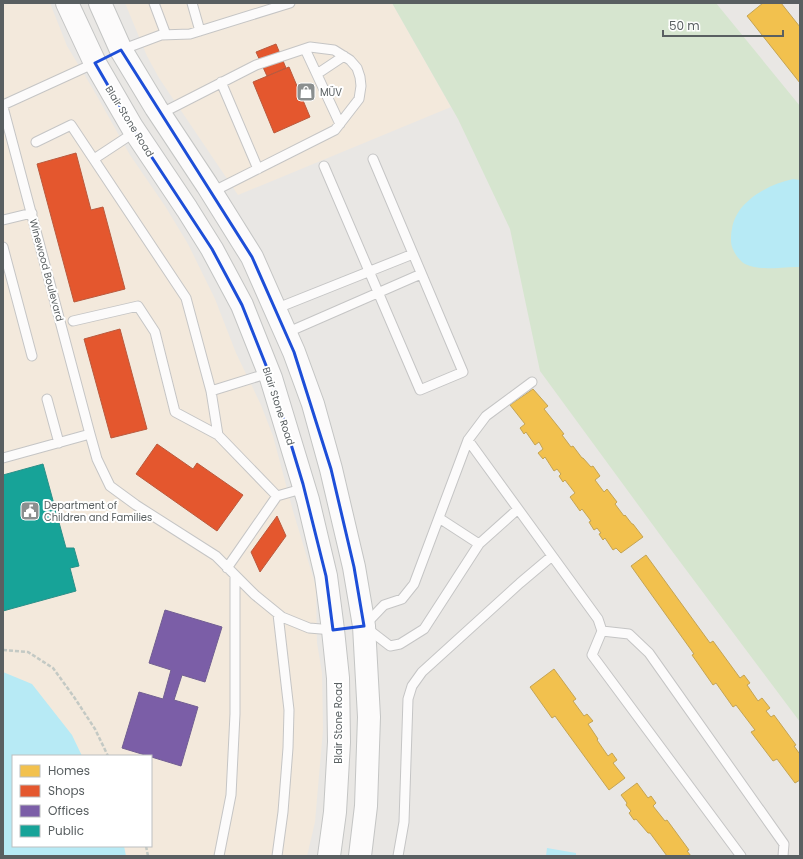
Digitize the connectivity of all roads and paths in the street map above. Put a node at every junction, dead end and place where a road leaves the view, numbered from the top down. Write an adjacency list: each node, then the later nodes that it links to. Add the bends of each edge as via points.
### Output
1 (67, 3): 11 (main road, Blair Stone Road)
2 (100, 3): 9 (main road)
3 (154, 3): 7 (lane)
4 (192, 3): 6 (lane)
5 (290, 3): 6 (lane)
6 (200, 31): 7 (lane)
7 (166, 35): 9 (lane)
8 (305, 49): 10 (lane, via 310,47 334,50); 12 (lane); 13 (lane, via 256,65)
9 (122, 50): 11 (main road); 15 (main road)
10 (344, 56): 12 (lane); 16 (lane, via 357,68 361,86 359,99)
11 (95, 63): 14 (lane); 17 (main road, Blair Stone Road)
12 (317, 74): 16 (lane)
13 (221, 82): 15 (lane); 22 (lane)
14 (3, 106): 24 (lane, Winewood Boulevard)
15 (160, 114): 23 (main road)
16 (340, 124): 22 (lane, via 335,130)
17 (135, 132): 19 (lane); 36 (main road, Blair Stone Road, via 212,249 242,305)
18 (36, 142): 19 (lane, via 71,125)
19 (94, 159): 38 (lane, via 186,298)
20 (373, 160): 27 (lane)
21 (324, 166): 28 (lane)
22 (258, 169): 23 (lane)
23 (212, 192): 31 (main road, via 252,257)
24 (32, 213): 25 (lane); 40 (lane, Winewood Boulevard)
25 (3, 220)
26 (3, 247): 34 (lane)
27 (413, 254): 28 (lane); 29 (lane)
28 (370, 272): 30 (lane); 31 (lane)
29 (421, 274): 30 (lane); 30 (lane, via 463,372 420,390)
30 (378, 293): 33 (lane)
31 (275, 309): 33 (main road)
32 (73, 321): 41 (lane, via 138,306 155,332 175,412)
33 (286, 334): 35 (main road)
34 (32, 356)
35 (297, 362): 36 (main road); 54 (main road, via 313,404 332,469)
36 (269, 373): 38 (lane); 45 (main road, Blair Stone Road)
37 (532, 382): 42 (lane, via 486,416)
38 (211, 391): 41 (lane)
39 (47, 399): 43 (lane)
40 (90, 434): 43 (lane); 51 (lane, Winewood Boulevard, via 97,459 110,486 216,556)
41 (218, 435): 46 (lane)
42 (468, 440): 47 (lane); 48 (lane)
43 (59, 443): 44 (lane)
44 (3, 458)
45 (305, 488): 46 (lane); 55 (main road, Blair Stone Road, via 326,576)
46 (277, 496): 51 (lane)
47 (518, 509): 49 (lane); 50 (lane)
48 (439, 518): 49 (lane); 54 (lane, via 414,584 402,599 384,605)
49 (479, 544): 54 (lane, via 424,629 400,644 390,646)
50 (552, 556): 56 (lane, via 598,619); 63 (lane, via 422,672 412,686 408,699 404,822)
51 (228, 568): 52 (lane, Winewood Boulevard)
52 (235, 575): 53 (lane, Winewood Boulevard); 59 (lane, via 235,714 231,795)
53 (278, 614): 55 (lane, Winewood Boulevard, via 309,628); 60 (lane, via 288,710 283,812)
54 (364, 626): 55 (main road); 62 (main road, via 369,717 366,806)
55 (333, 630): 61 (main road, Blair Stone Road, via 338,678 339,742 335,812)
56 (602, 631): 64 (lane, via 592,654); 65 (lane, via 629,634 649,653 784,844)
57 (3, 650): 58 (path, via 28,652 52,668 91,723)
58 (107, 755)
59 (219, 856)
60 (277, 856)
61 (329, 856)
62 (360, 856)
63 (398, 856)
64 (741, 856)
65 (783, 856)

